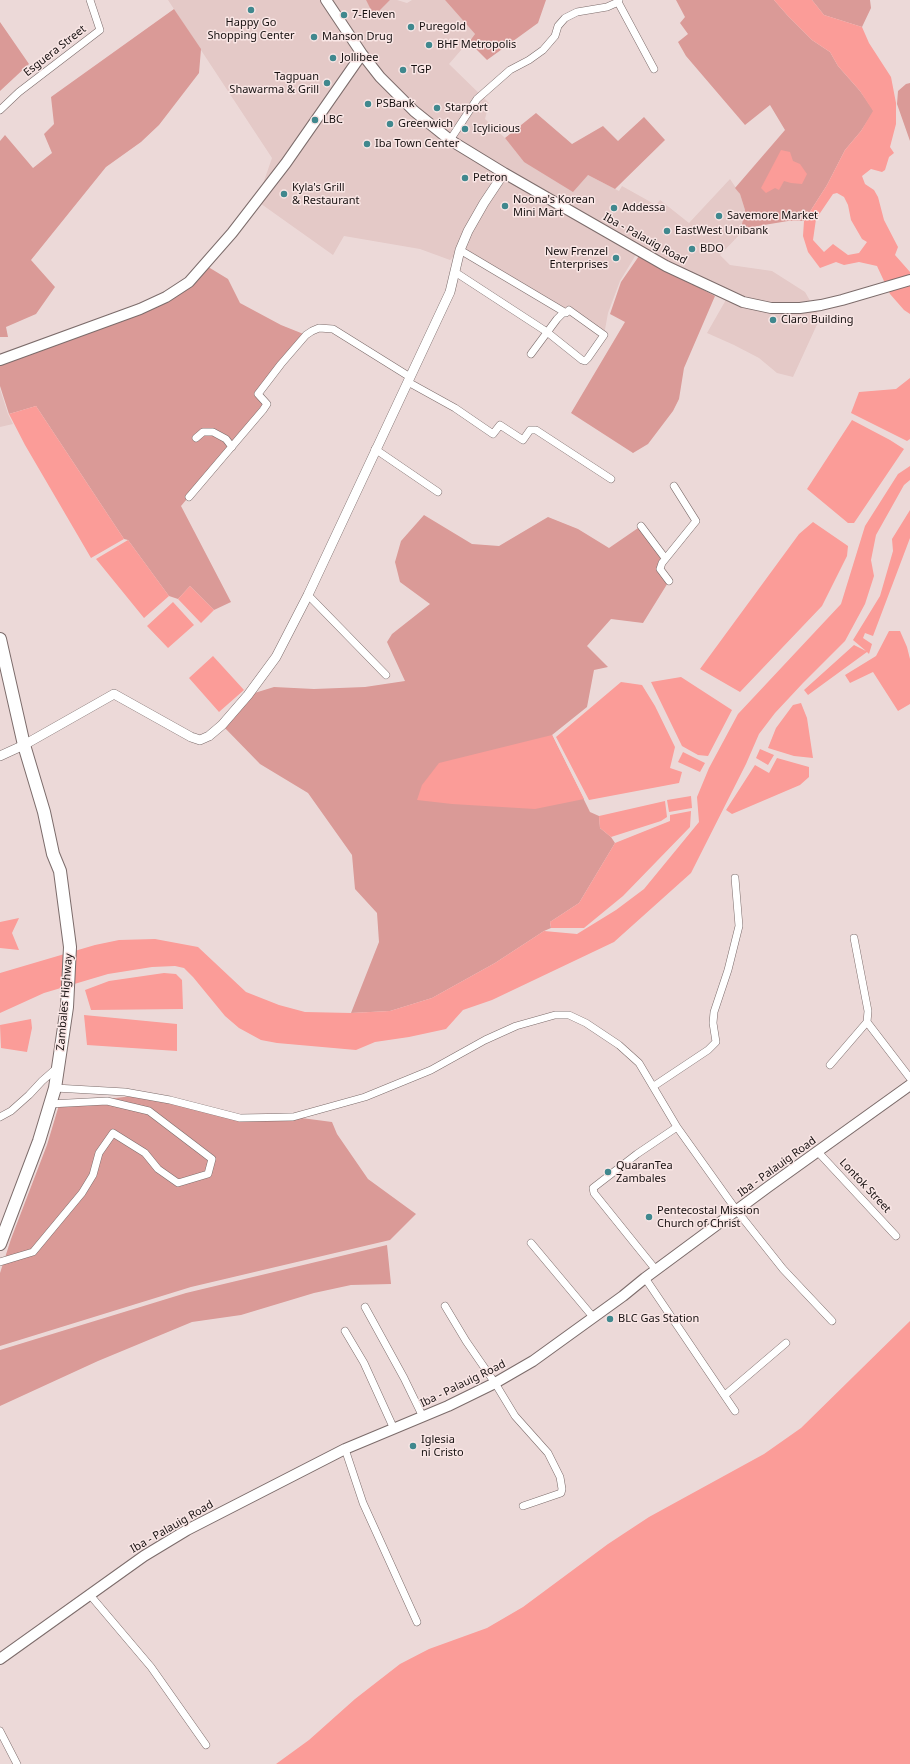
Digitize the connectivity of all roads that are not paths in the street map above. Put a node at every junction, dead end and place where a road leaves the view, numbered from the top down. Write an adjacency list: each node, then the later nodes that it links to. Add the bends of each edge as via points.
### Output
1 (90, 0): 6 (street, Esguera Street, via 100,30)
2 (326, 0): 4 (main road, Iba - Palauig Road)
3 (619, 1): 5 (street); 7 (street, via 598,9 577,12 565,18 543,50 510,70 477,99)
4 (362, 54): 7 (main road, Iba - Palauig Road, via 387,84); 15 (main road, via 286,163 232,234 189,282 166,297 140,309)
5 (654, 69)
6 (0, 110)
7 (450, 140): 8 (main road, Iba - Palauig Road)
8 (504, 173): 9 (street, via 484,202); 11 (main road, Iba - Palauig Road, via 666,266 743,302 770,308 800,308 842,300)
9 (460, 250): 10 (street); 12 (street)
10 (455, 272): 13 (street); 16 (street, via 450,292)
11 (910, 280)
12 (564, 312): 13 (street); 13 (street, via 569,310 604,335 588,358 582,360)
13 (547, 332): 14 (street)
14 (531, 354)
15 (0, 360)
16 (409, 380): 18 (street, via 333,329 319,328 306,335 258,394 267,404); 19 (street); 20 (street, via 493,434 500,426 523,440 530,430 536,430)
17 (196, 438): 18 (street, via 203,432 213,432 226,439)
18 (232, 447): 23 (street)
19 (375, 449): 22 (street); 27 (street)
20 (611, 479)
21 (674, 486): 25 (street, via 696,521)
22 (438, 492)
23 (189, 498)
24 (641, 526): 25 (street)
25 (665, 558): 26 (street, via 660,569)
26 (670, 581)
27 (308, 595): 29 (street); 30 (street, via 276,657 248,695 209,736 200,740 191,737 114,694)
28 (0, 639): 30 (main road, Zambales Highway)
29 (386, 675)
30 (24, 745): 31 (street); 36 (main road, Zambales Highway, via 44,812 53,854 60,871 70,947 68,990)
31 (0, 756)
32 (735, 878): 39 (street, via 739,926 714,1012 716,1042)
33 (854, 938): 34 (street, via 868,1012)
34 (867, 1022): 35 (street); 37 (street)
35 (830, 1065)
36 (58, 1067): 40 (main road, Zambales Highway); 42 (street, via 23,1100)
37 (910, 1078)
38 (910, 1085): 44 (main road, Iba - Palauig Road)
39 (654, 1086): 40 (street, via 639,1063 619,1045 569,1015 555,1015 516,1026 431,1070 365,1097 293,1117 240,1118 170,1100 125,1092); 43 (street)
40 (55, 1088): 41 (main road, Zambales Highway)
41 (49, 1104): 48 (main road, Zambales Highway, via 39,1142); 49 (street, via 107,1101 149,1111 212,1159 208,1174 178,1183 158,1170 144,1153 112,1133 99,1153 93,1175 82,1193 32,1252)
42 (0, 1117)
43 (677, 1127): 45 (street); 50 (street, via 593,1188 594,1193)
44 (818, 1152): 45 (main road, Iba - Palauig Road); 46 (street, Lontok Street)
45 (736, 1211): 50 (main road, Iba - Palauig Road); 55 (street, via 783,1269)
46 (896, 1236)
47 (531, 1243): 54 (street)
48 (0, 1244)
49 (0, 1262)
50 (656, 1270): 51 (main road, Iba - Palauig Road)
51 (645, 1278): 54 (main road, Iba - Palauig Road); 59 (street)
52 (445, 1306): 58 (street)
53 (365, 1307): 61 (street)
54 (593, 1317): 58 (main road, Iba - Palauig Road, via 533,1361)
55 (832, 1321)
56 (345, 1331): 62 (street, via 364,1363)
57 (786, 1343): 59 (street)
58 (496, 1383): 61 (main road, Iba - Palauig Road); 64 (street, via 515,1416 548,1453 560,1477 561,1493)
59 (725, 1395): 60 (street)
60 (735, 1411)
61 (423, 1417): 62 (main road, Iba - Palauig Road)
62 (394, 1429): 63 (main road, Iba - Palauig Road)
63 (345, 1449): 65 (main road, Iba - Palauig Road, via 187,1530 144,1556); 66 (street, via 363,1503)
64 (523, 1506)
65 (90, 1595): 67 (main road, Iba - Palauig Road); 69 (street, via 151,1668)
66 (417, 1622)
67 (0, 1659)
68 (0, 1731): 70 (street)
69 (206, 1745)
70 (16, 1764)

